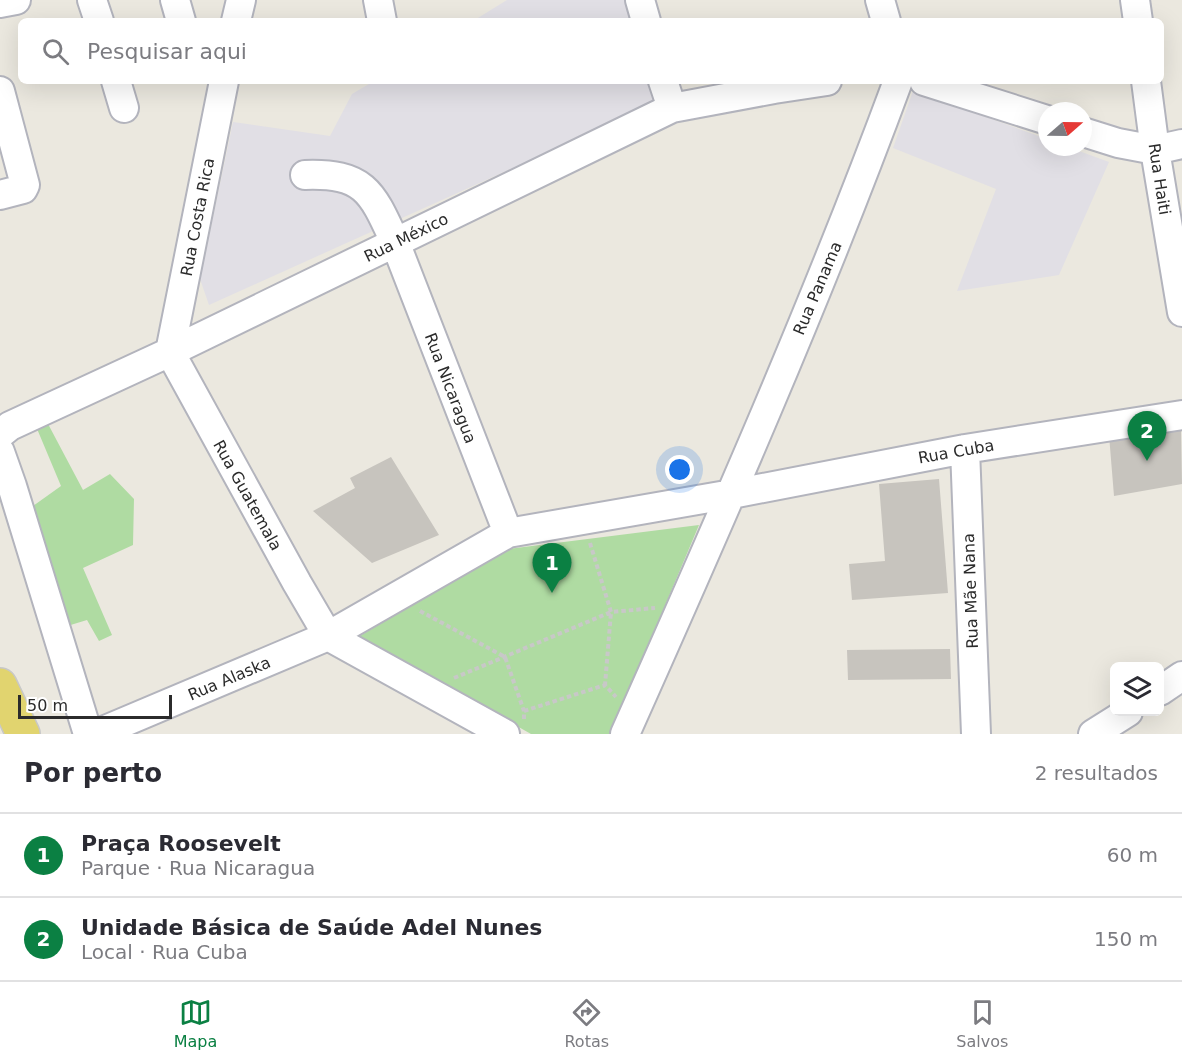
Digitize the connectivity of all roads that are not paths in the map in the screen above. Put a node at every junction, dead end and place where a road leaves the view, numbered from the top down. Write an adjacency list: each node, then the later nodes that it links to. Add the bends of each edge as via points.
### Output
1 (16, 0): 9 (street)
2 (92, 0): 10 (street)
3 (175, 0): 11 (street)
4 (241, 0): 12 (street)
5 (378, 0): 13 (street)
6 (640, 0): 14 (street)
7 (880, 0): 15 (street)
8 (1135, 0): 16 (street)
9 (0, 2)
10 (98, 18)
11 (180, 18)
12 (237, 18)
13 (381, 18)
14 (645, 18)
15 (885, 18)
16 (1138, 18)
17 (117, 84): 25 (street)
18 (223, 84): 35 (street, Rua Costa Rica)
19 (664, 84): 26 (street)
20 (807, 84): 26 (street, Rua México)
21 (897, 84): 40 (street, Rua Panama)
22 (933, 84): 27 (street)
23 (1146, 84): 30 (street, Rua Haiti)
24 (0, 91): 32 (street, via 24,180)
25 (124, 108)
26 (672, 108): 33 (street, Rua México)
27 (1038, 117)
28 (1092, 135): 30 (street)
29 (1182, 144): 30 (street)
30 (1155, 150): 34 (street, Rua Haiti)
31 (305, 175): 33 (street, Rua Nicaragua, via 331,174 359,184 375,202)
32 (12, 191)
33 (395, 243): 35 (street, Rua México); 41 (street, Rua Nicaragua)
34 (1182, 312)
35 (170, 352): 37 (street, Rua México); 42 (street, Rua Guatemala)
36 (1182, 415): 38 (street, Rua Cuba)
37 (0, 434)
38 (964, 449): 40 (street, Rua Cuba); 52 (street, Rua Mãe Nana)
39 (0, 452): 50 (street)
40 (732, 494): 41 (street, Rua Cuba); 47 (street, Rua Panama)
41 (508, 532): 42 (street, Rua Alaska)
42 (328, 636): 48 (street, via 426,690); 51 (street, Rua Alaska)
43 (1182, 676): 45 (street)
44 (0, 685): 49 (main road)
45 (1164, 688)
46 (1120, 716): 53 (street)
47 (629, 724)
48 (515, 728)
49 (23, 734)
50 (88, 734)
51 (96, 734)
52 (976, 734)
53 (1093, 734)

